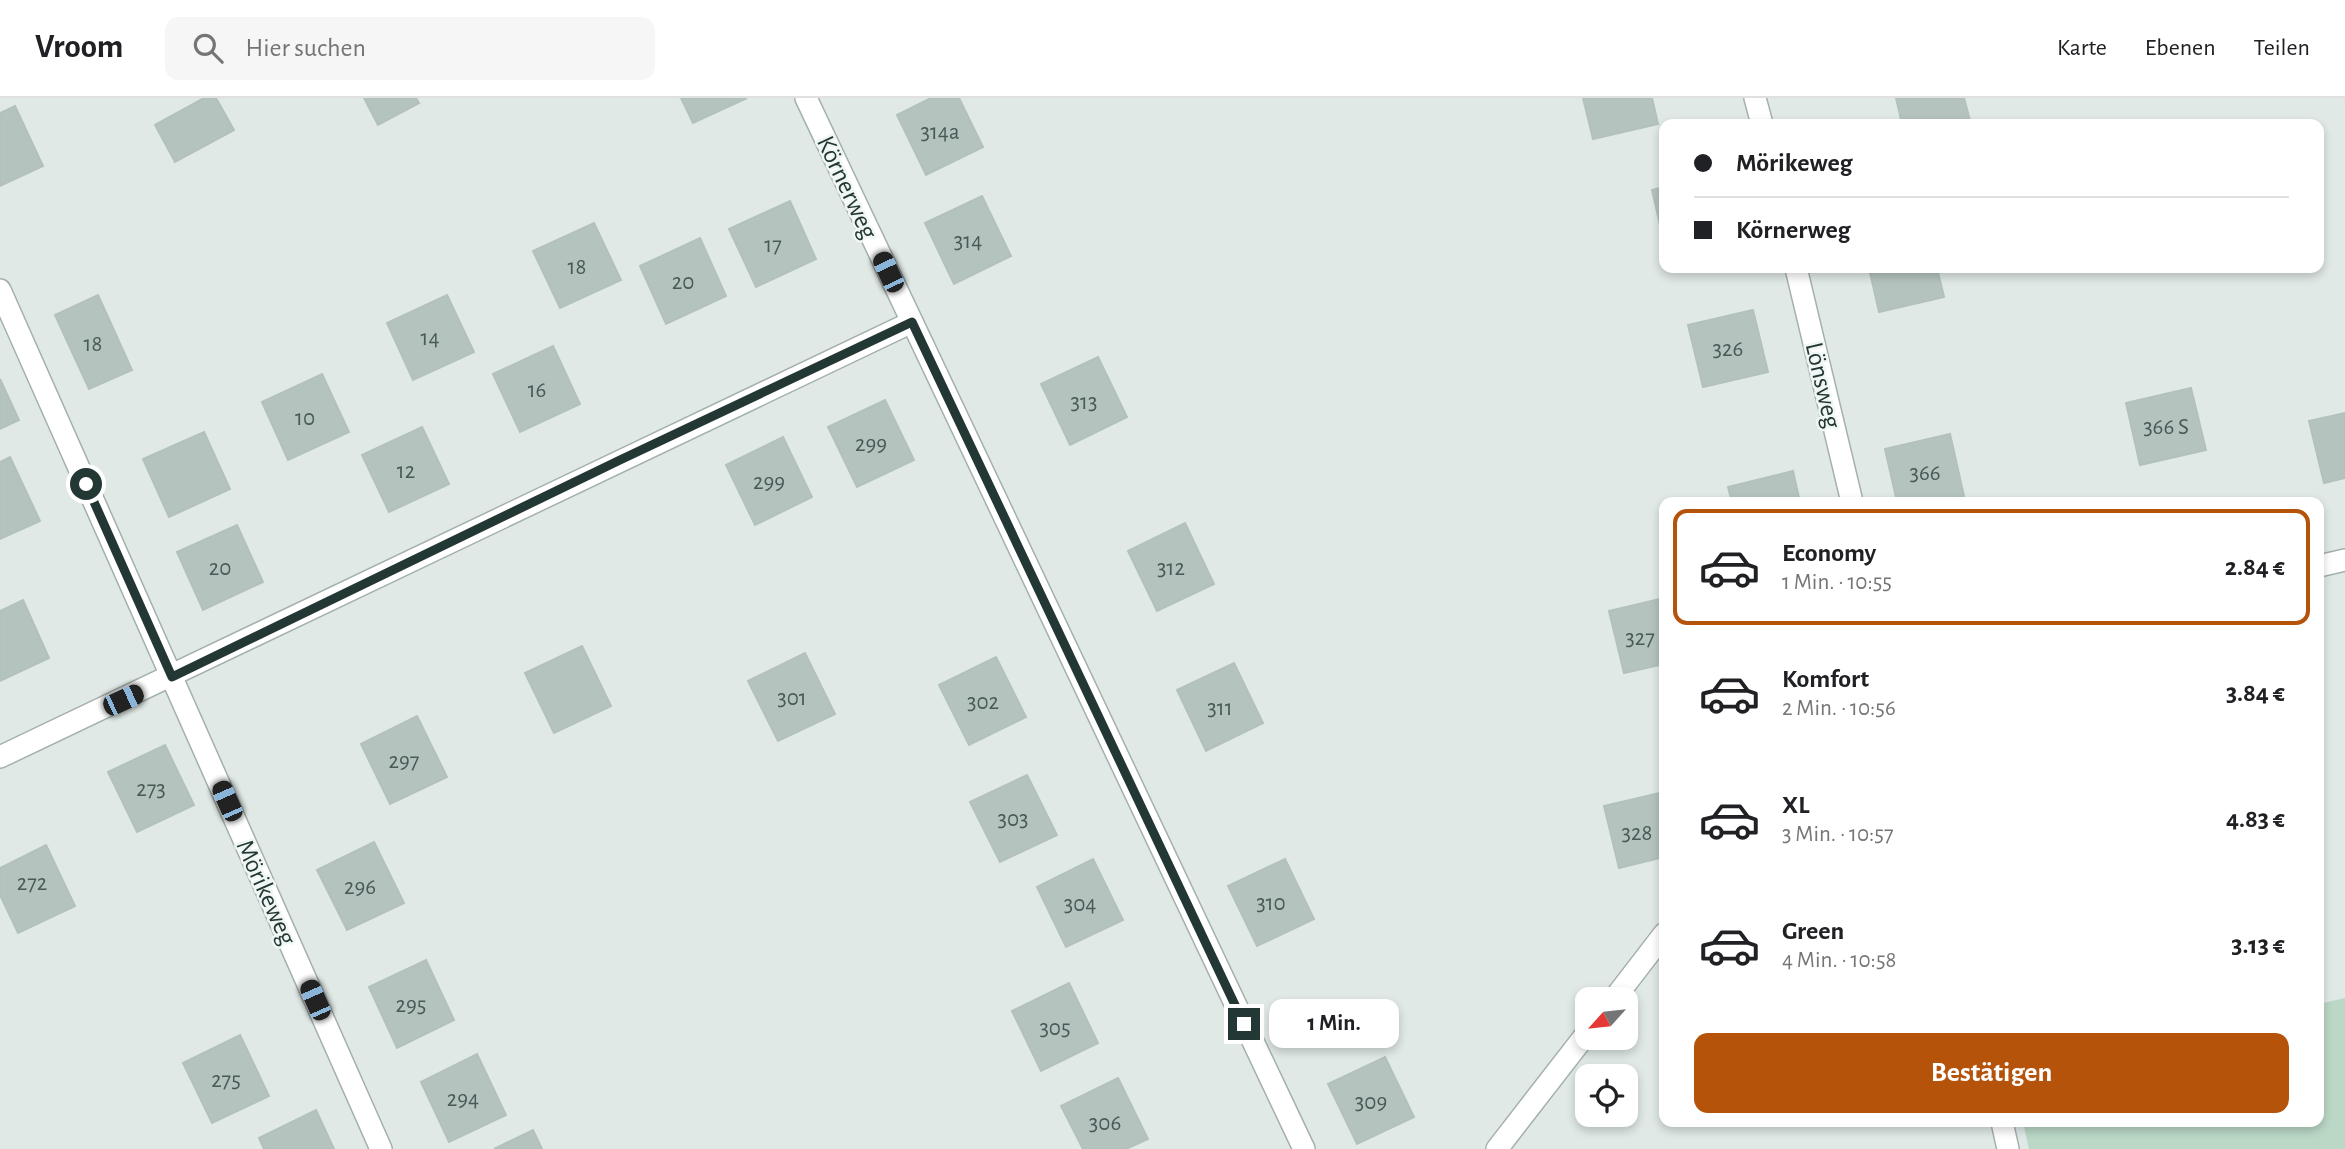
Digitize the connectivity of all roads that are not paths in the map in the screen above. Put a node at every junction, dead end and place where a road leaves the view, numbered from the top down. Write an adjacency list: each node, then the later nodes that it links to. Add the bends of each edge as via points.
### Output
1 (806, 98): 6 (street, Körnerweg)
2 (1755, 98): 3 (street)
3 (1761, 119)
4 (1797, 273): 7 (street, Lönsweg)
5 (0, 290): 10 (street, Mörikeweg)
6 (912, 322): 10 (street); 17 (street, Körnerweg)
7 (1851, 497)
8 (2345, 560): 9 (street)
9 (2324, 565)
10 (172, 677): 11 (street); 16 (street, Mörikeweg)
11 (0, 757)
12 (1659, 940): 13 (street)
13 (1623, 987)
14 (1575, 1048): 18 (street)
15 (2003, 1127): 19 (street)
16 (381, 1149)
17 (1304, 1149)
18 (1497, 1149)
19 (2008, 1149)

